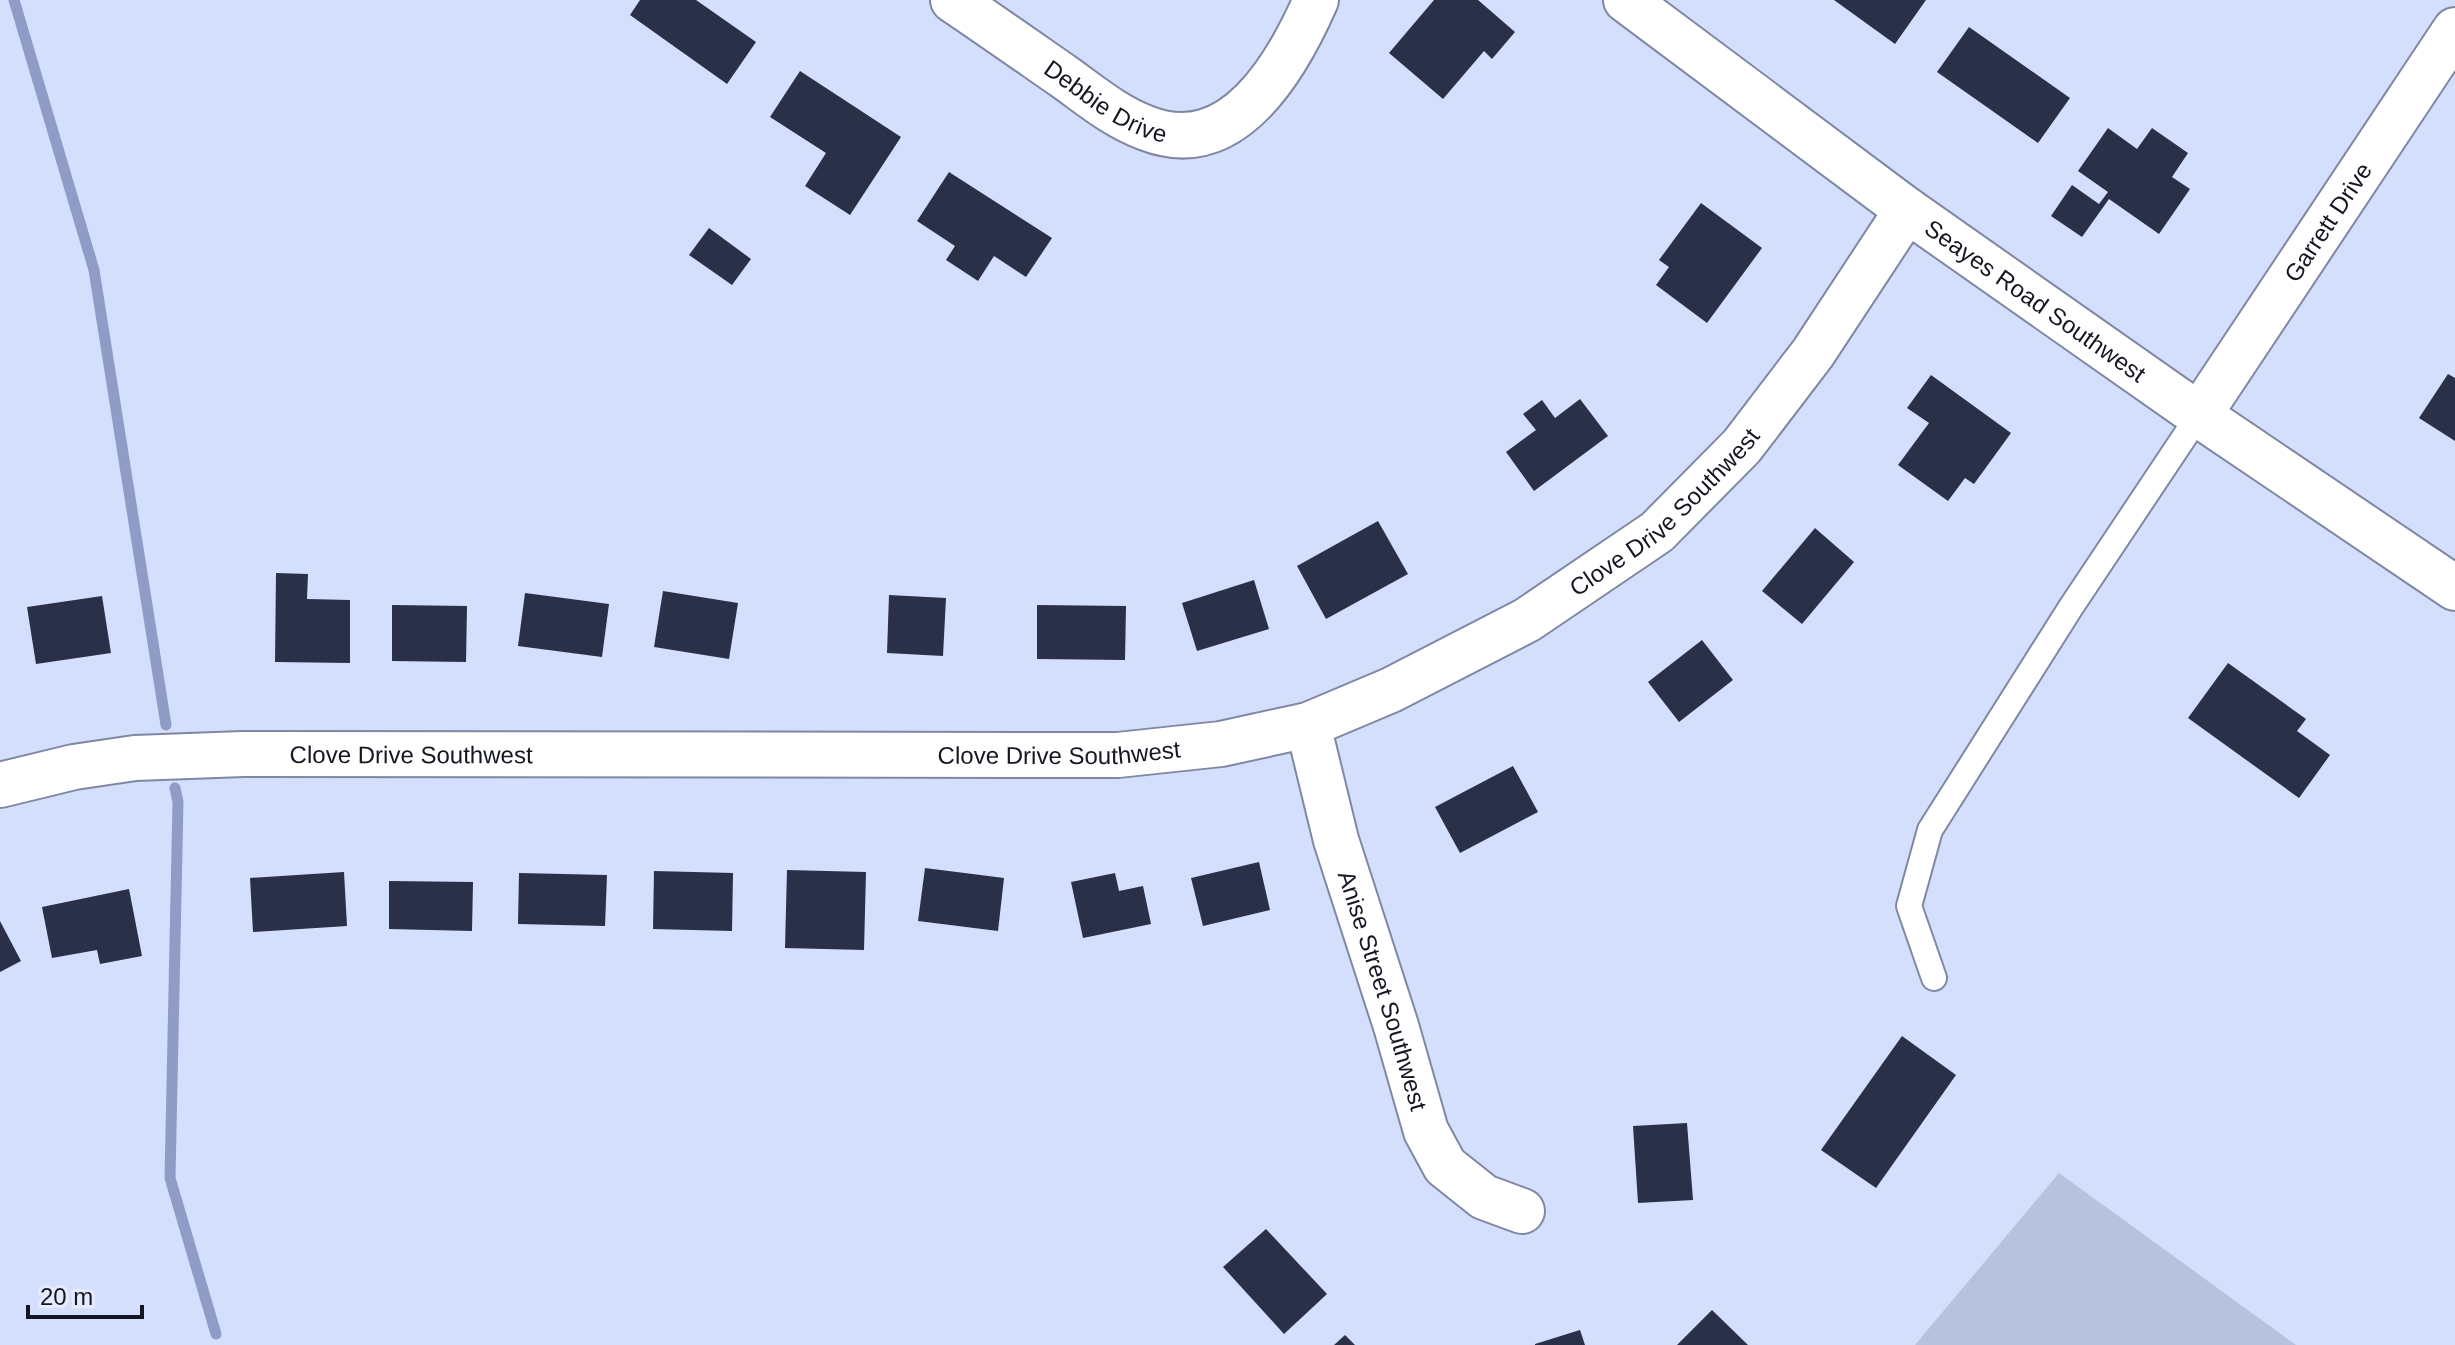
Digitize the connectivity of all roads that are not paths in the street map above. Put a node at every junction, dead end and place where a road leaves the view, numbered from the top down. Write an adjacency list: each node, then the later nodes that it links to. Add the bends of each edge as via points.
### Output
1 (953, 0): 2 (street, Debbie Drive, via 1107,109 1147,129 1174,134 1208,131 1244,112 1297,42)
2 (1316, 0)
3 (1626, 0): 5 (street, Seayes Road Southwest)
4 (2455, 30): 6 (street, Garrett Drive)
5 (1907, 210): 6 (street, Seayes Road Southwest); 8 (street, Clove Drive Southwest, via 1813,353 1742,446 1657,532 1527,620 1391,690)
6 (2199, 415): 7 (street, Seayes Road Southwest); 10 (lane, via 1930,830 1909,906)
7 (2455, 588)
8 (1308, 725): 9 (street, Clove Drive Southwest, via 1221,744 1118,755 243,754 135,758); 11 (street, Anise Street Southwest, via 1336,840 1426,1131 1445,1166 1484,1197)
9 (0, 785)
10 (1934, 978)
11 (1522, 1211)

